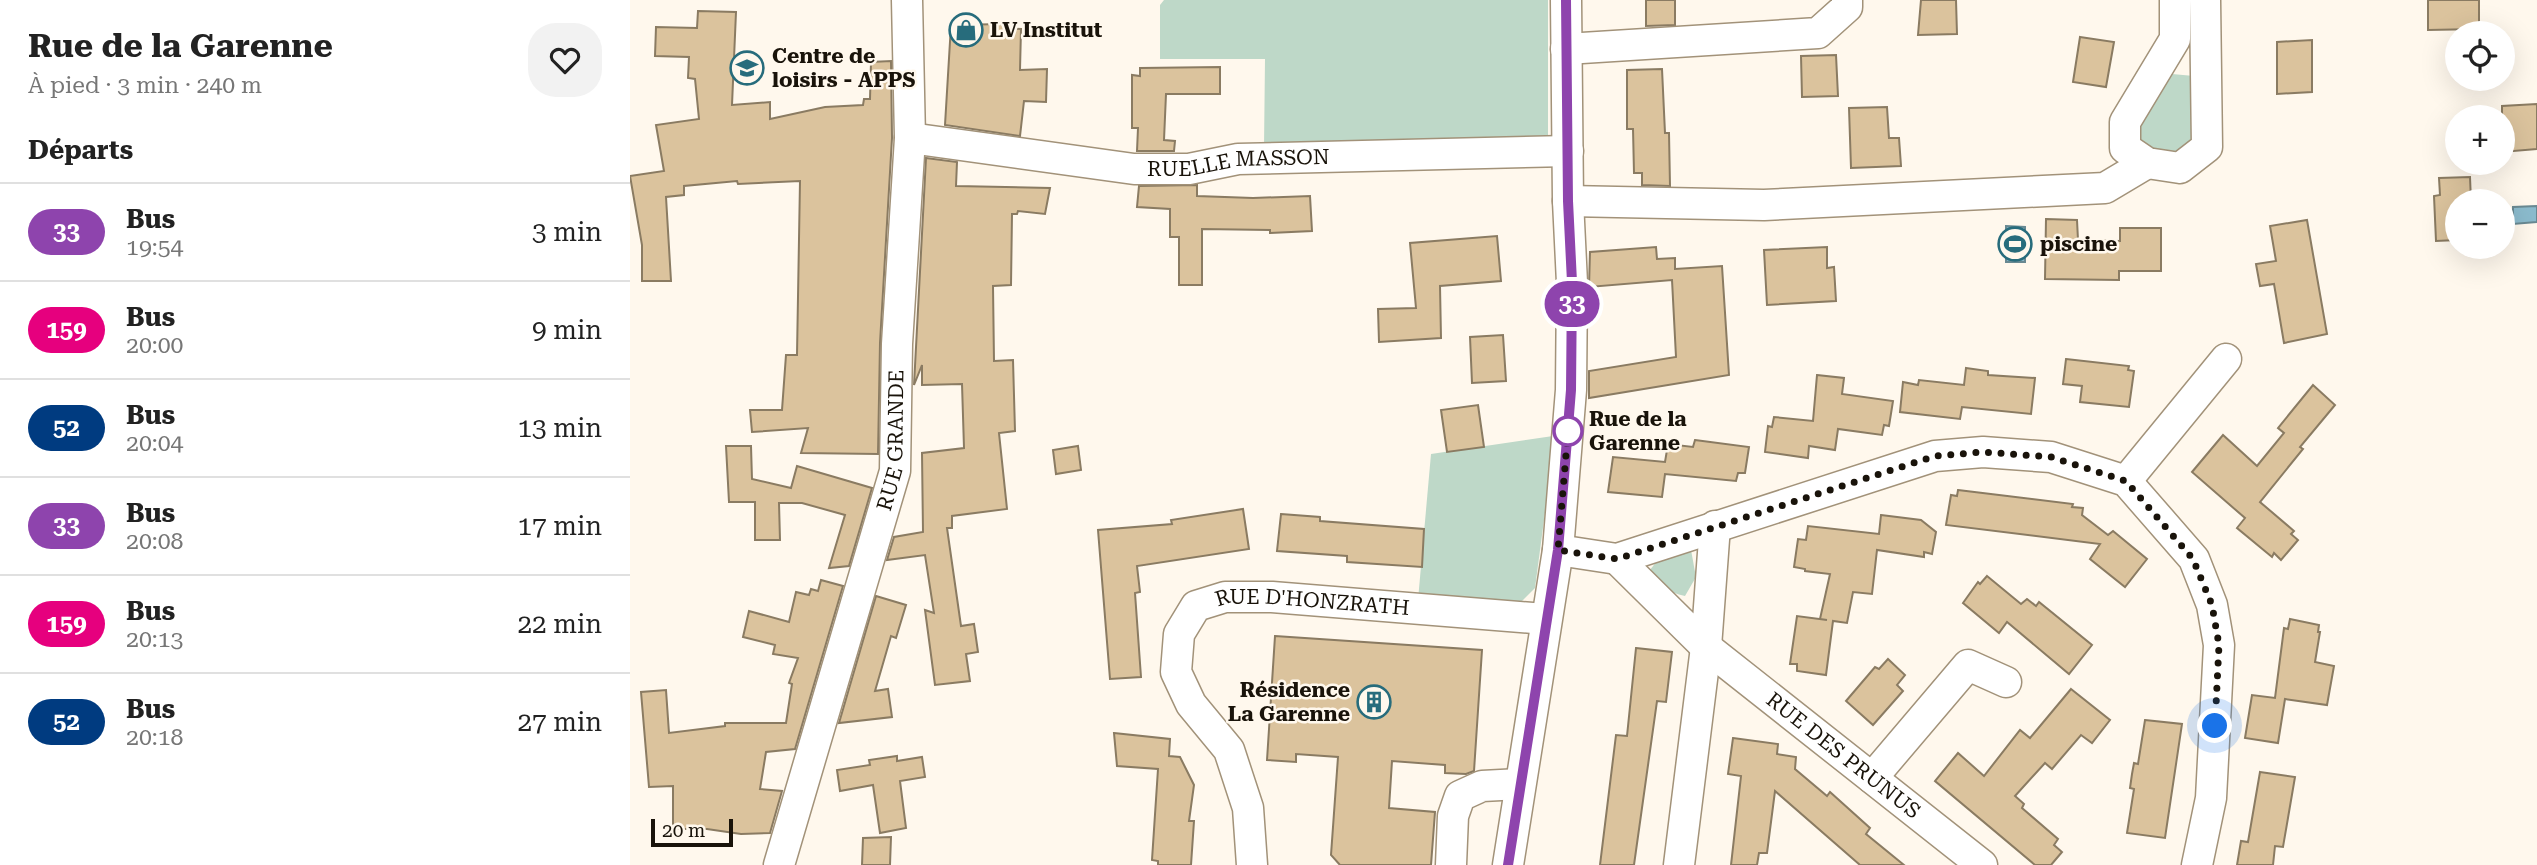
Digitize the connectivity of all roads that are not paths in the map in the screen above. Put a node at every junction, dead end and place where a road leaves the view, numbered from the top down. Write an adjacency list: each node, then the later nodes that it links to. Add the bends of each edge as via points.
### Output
1 (906, 0): 9 (street, RUE GRANDE)
2 (1566, 0): 7 (street)
3 (1847, 0): 7 (street, via 1847,6 1818,33)
4 (2175, 0): 6 (street)
5 (2205, 0): 8 (street)
6 (2175, 39): 8 (street); 11 (street, via 2124,122 2125,148)
7 (1566, 49): 10 (street)
8 (2206, 65): 11 (street, via 2207,146 2180,169)
9 (910, 138): 10 (street, RUELLE MASSON, via 1134,169 1189,169 1238,159); 23 (street, RUE GRANDE, via 897,344 895,471)
10 (1568, 151): 12 (street)
11 (2147, 163): 12 (street, via 2105,188 1764,205)
12 (1568, 201): 16 (street, via 1571,390)
13 (2226, 359): 14 (street)
14 (2126, 481): 15 (street, via 2051,457 1983,452 1935,456); 29 (street, via 2193,559 2212,605 2219,645 2217,701 2211,797)
15 (1715, 526): 17 (street); 19 (street)
16 (1558, 550): 17 (street); 18 (street)
17 (1617, 559): 19 (street, RUE DES PRUNUS)
18 (1545, 618): 22 (street); 24 (street, RUE D'HONZRATH, via 1272,597 1225,597 1196,606 1179,634 1176,673 1191,704 1229,750 1248,808)
19 (1706, 647): 21 (street, RUE DES PRUNUS); 27 (street)
20 (2006, 682): 21 (street, via 1968,665)
21 (1872, 778): 28 (street, RUE DES PRUNUS)
22 (1520, 784): 25 (street, via 1482,786 1460,796); 26 (street)
23 (779, 865)
24 (1252, 865)
25 (1451, 865)
26 (1508, 865)
27 (1679, 865)
28 (1982, 865)
29 (2197, 865)

